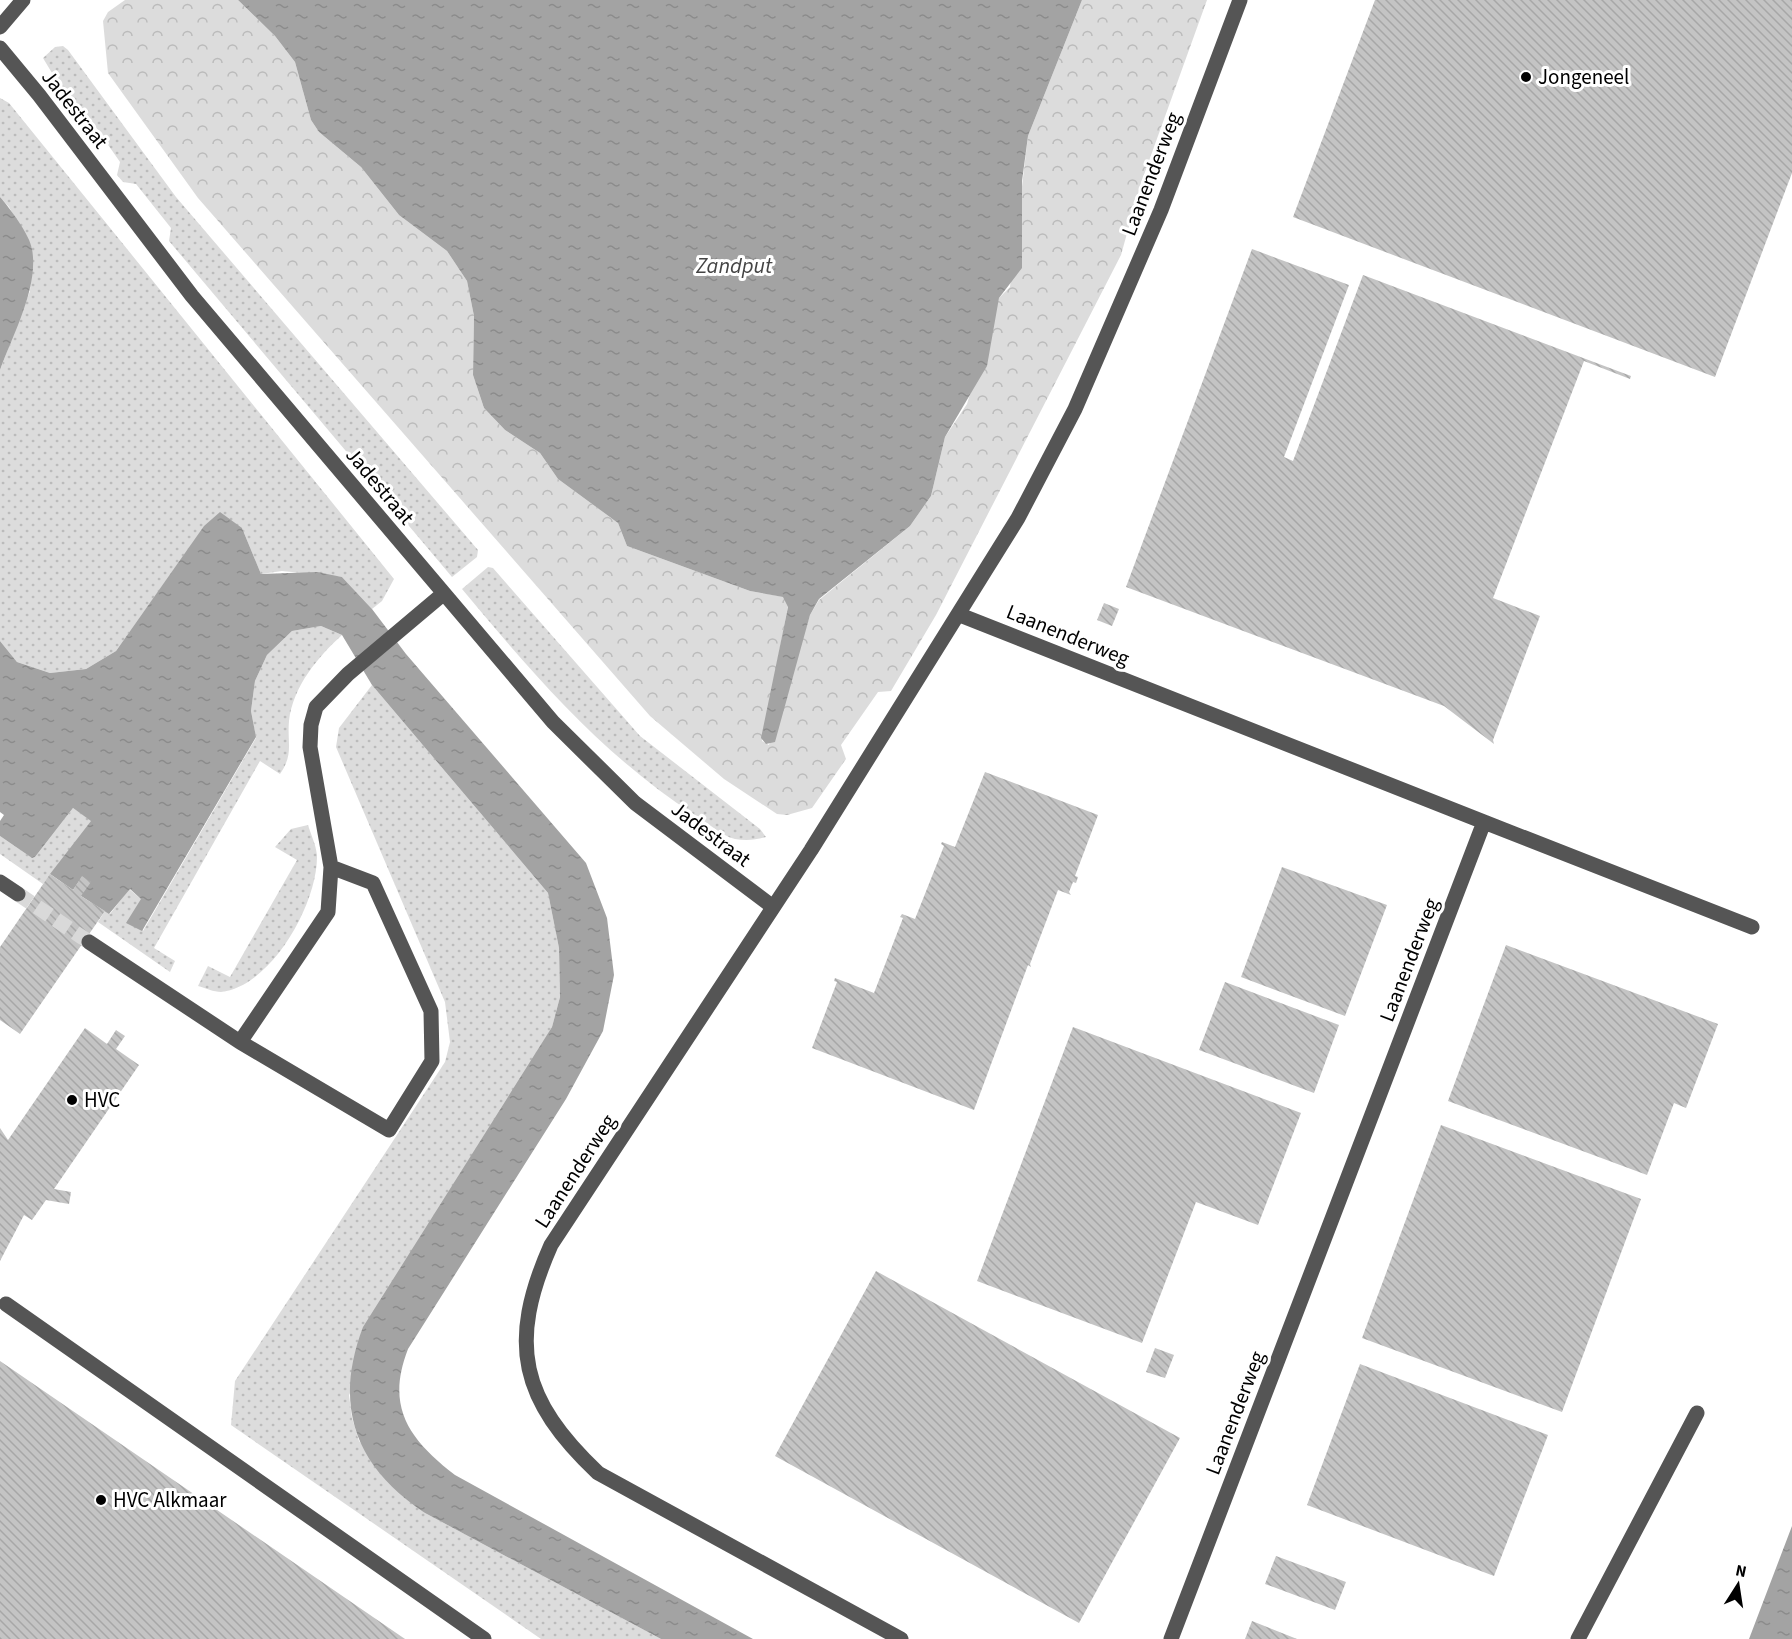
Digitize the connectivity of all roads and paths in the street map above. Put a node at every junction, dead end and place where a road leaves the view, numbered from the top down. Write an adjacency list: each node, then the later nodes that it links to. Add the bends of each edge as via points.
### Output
1 (23, 0): 3 (street)
2 (1240, 0): 6 (street, Laanenderweg, via 1161,210 1075,409 1018,518)
3 (0, 27)
4 (0, 48): 5 (street, Jadestraat, via 192,297)
5 (443, 594): 8 (street, via 348,674 316,707 310,747); 11 (street, Jadestraat, via 553,722 634,802)
6 (960, 615): 7 (street, Laanenderweg); 11 (street, Laanenderweg)
7 (1485, 822): 12 (street); 19 (street, Laanenderweg)
8 (331, 867): 14 (street, via 328,912); 14 (street, via 374,883 431,1011 432,1061 389,1130)
9 (0, 882): 10 (street)
10 (18, 894)
11 (773, 907): 18 (street, Laanenderweg, via 551,1245 535,1282 526,1319 528,1356 535,1393 548,1418 567,1444 598,1473)
12 (1752, 927)
13 (89, 942): 14 (street)
14 (240, 1042)
15 (6, 1304): 17 (street)
16 (1697, 1413): 20 (street)
17 (484, 1639)
18 (901, 1639)
19 (1171, 1639)
20 (1578, 1639)

